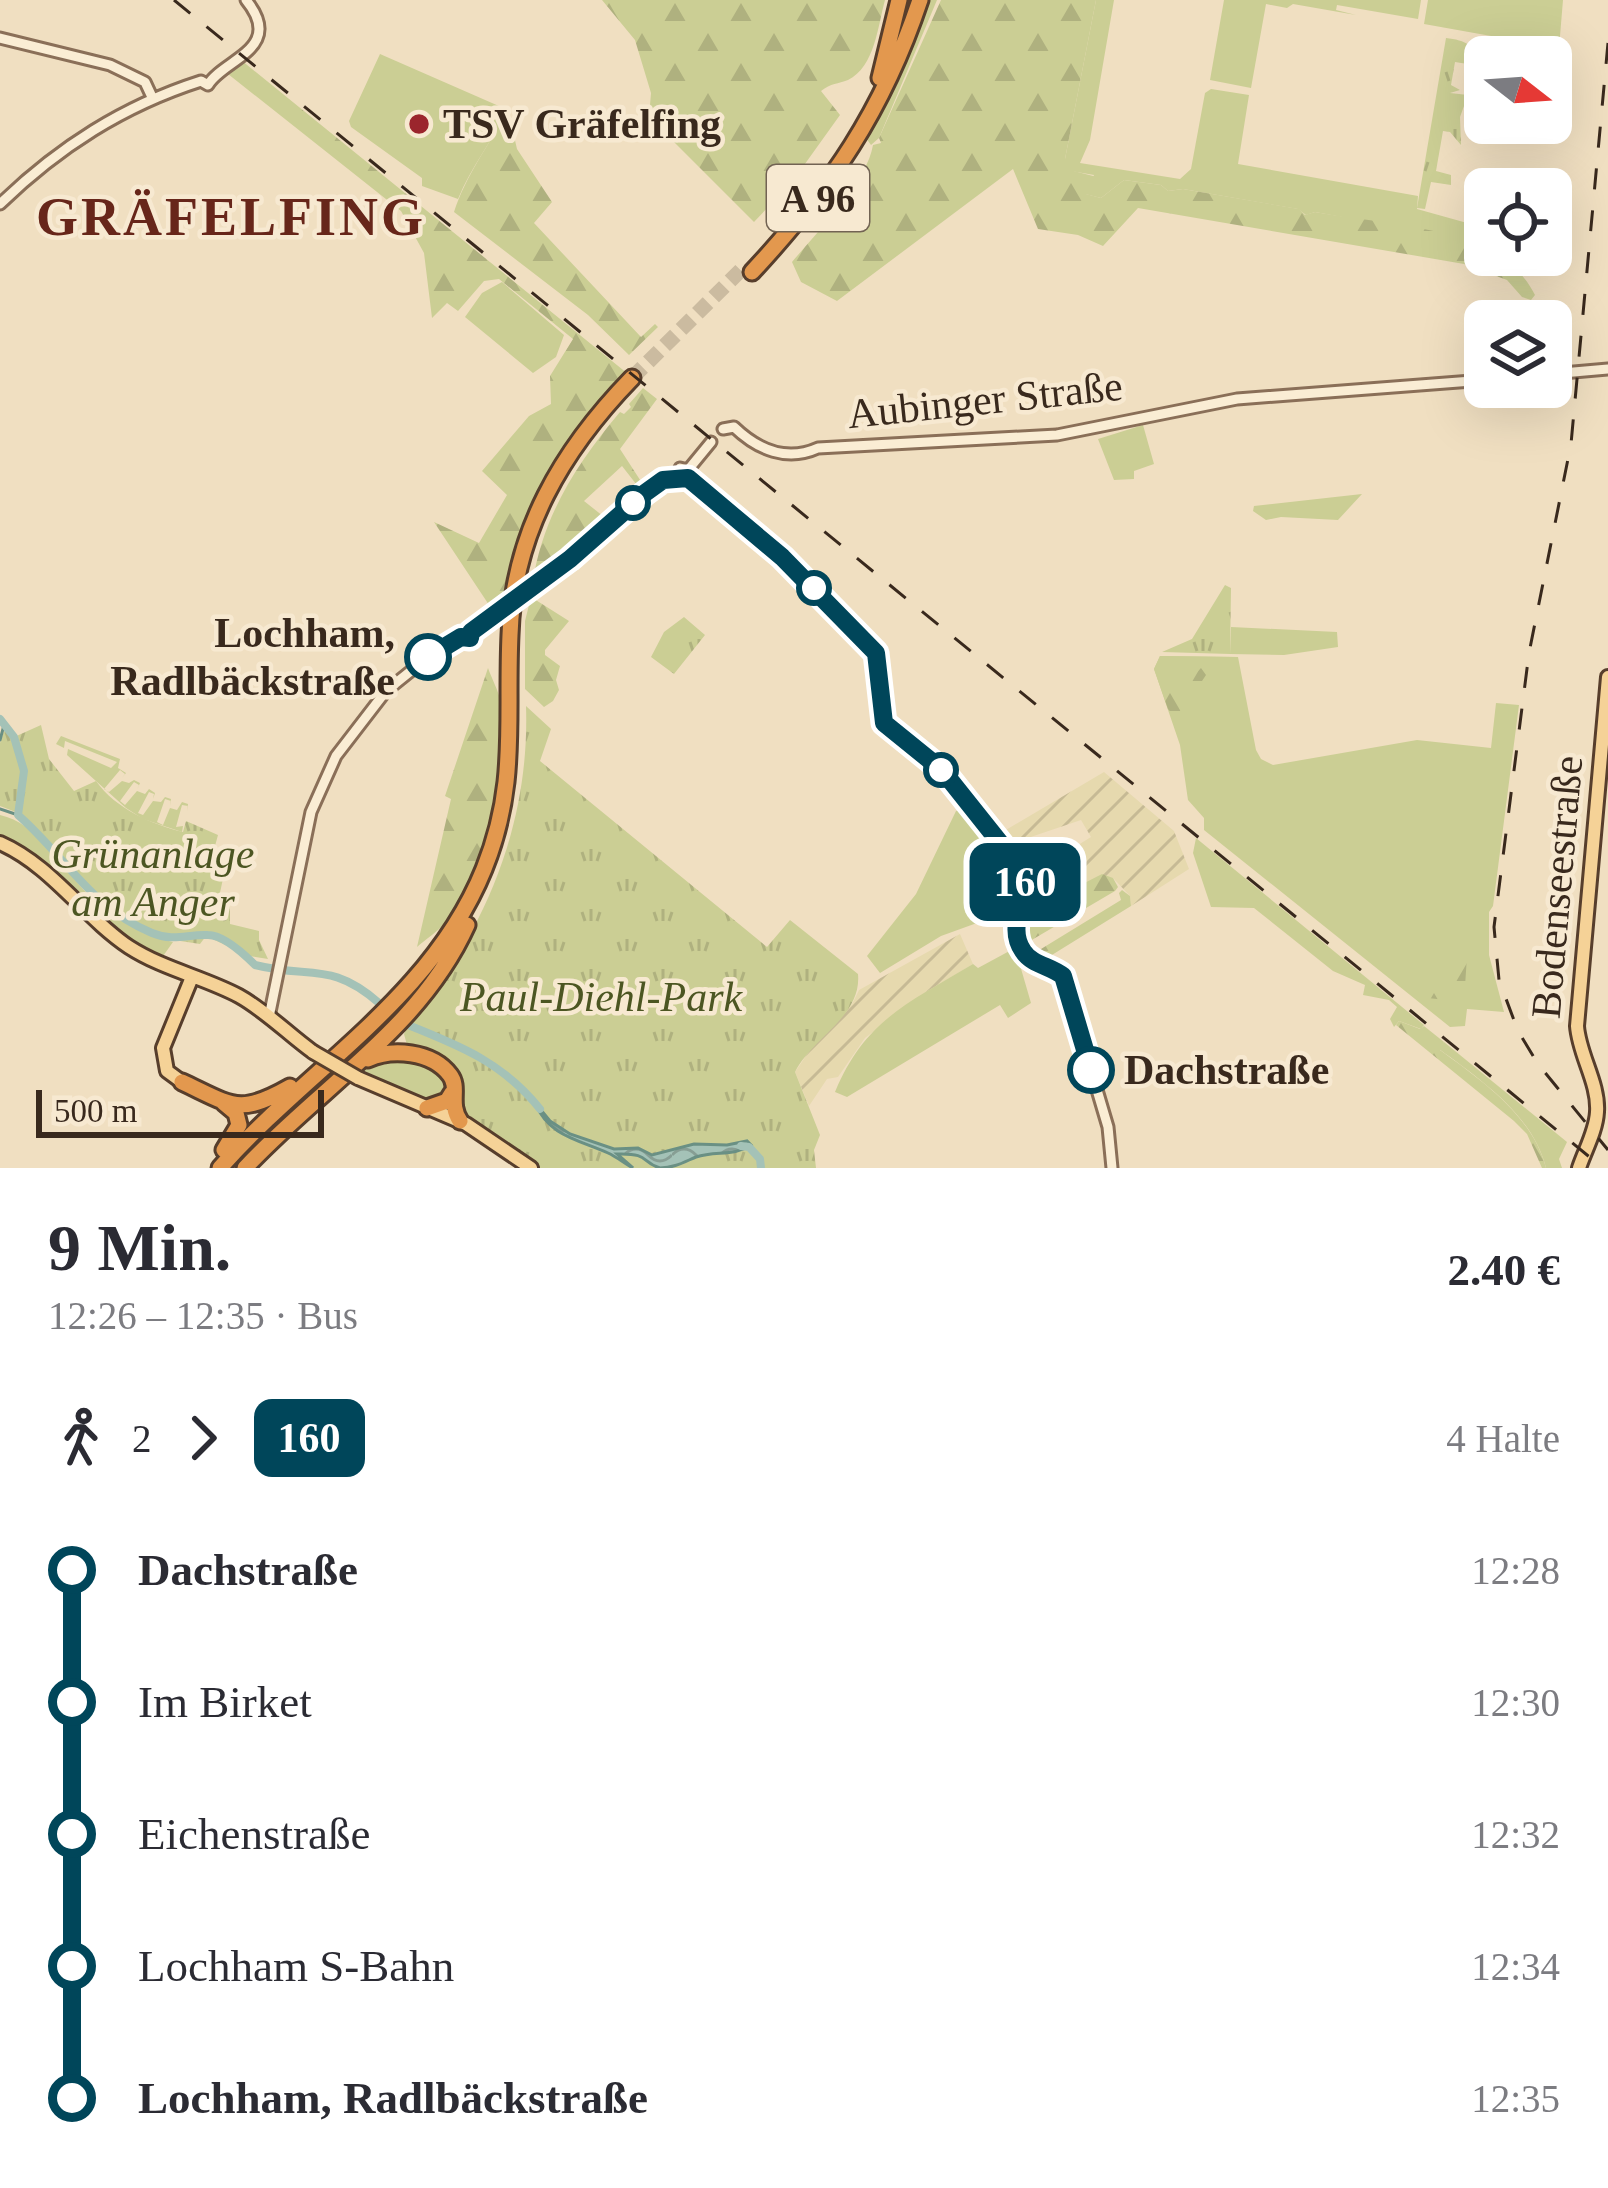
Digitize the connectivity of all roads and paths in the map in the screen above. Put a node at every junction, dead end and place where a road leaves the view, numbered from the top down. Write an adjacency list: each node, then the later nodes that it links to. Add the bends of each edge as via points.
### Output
1 (246, 0): 7 (street, via 257,15 256,39 230,68)
2 (899, 0): 6 (highway)
3 (910, 0): 6 (highway, A 96)
4 (923, 0): 6 (highway, A 96, via 850,152 810,208 749,268 824,174)
5 (0, 38): 7 (street, via 110,65 145,82)
6 (880, 78)
7 (152, 98): 8 (street, via 99,125)
8 (0, 204)
9 (1608, 369): 10 (street)
10 (1572, 372)
11 (1464, 382): 12 (street, Aubinger Straße, via 1224,401 1057,435 819,451 771,453)
12 (727, 427)
13 (711, 442): 14 (street)
14 (684, 475): 23 (street, bridge, via 645,493 533,588 386,691 336,756 311,812); 37 (street, via 782,557 876,653 884,723 942,770 1017,862 1025,880 1020,947 1066,982 1108,1126)
15 (1608, 677): 38 (main road, Bodenseestraße, via 1576,1026 1597,1116)
16 (0, 843): 18 (main road, via 38,865 103,928)
17 (466, 925): 21 (highway, via 494,869 517,786 520,616 532,552 573,461 635,381 604,406 565,458 533,518 510,619 511,747 498,827 466,908); 22 (highway); 34 (highway, via 399,1012)
18 (172, 970): 19 (main road); 20 (main road)
19 (192, 977): 20 (main road); 23 (main road)
20 (186, 992): 26 (main road, via 162,1052 167,1072)
21 (399, 998): 27 (highway); 33 (highway)
22 (422, 998): 24 (highway, via 402,1031); 25 (highway)
23 (268, 1005): 25 (main road, bridge, via 313,1052)
24 (412, 1054): 25 (highway, via 384,1052); 29 (highway, via 453,1080)
25 (354, 1074): 29 (main road); 35 (highway)
26 (182, 1082): 28 (highway)
27 (290, 1087): 28 (highway, via 253,1106); 31 (highway)
28 (222, 1101): 31 (highway, via 239,1121)
29 (444, 1104): 30 (highway)
30 (460, 1121): 36 (main road)
31 (224, 1150): 32 (highway)
32 (208, 1168)
33 (220, 1168)
34 (233, 1168)
35 (245, 1168)
36 (531, 1168)
37 (1112, 1168)
38 (1579, 1168)

